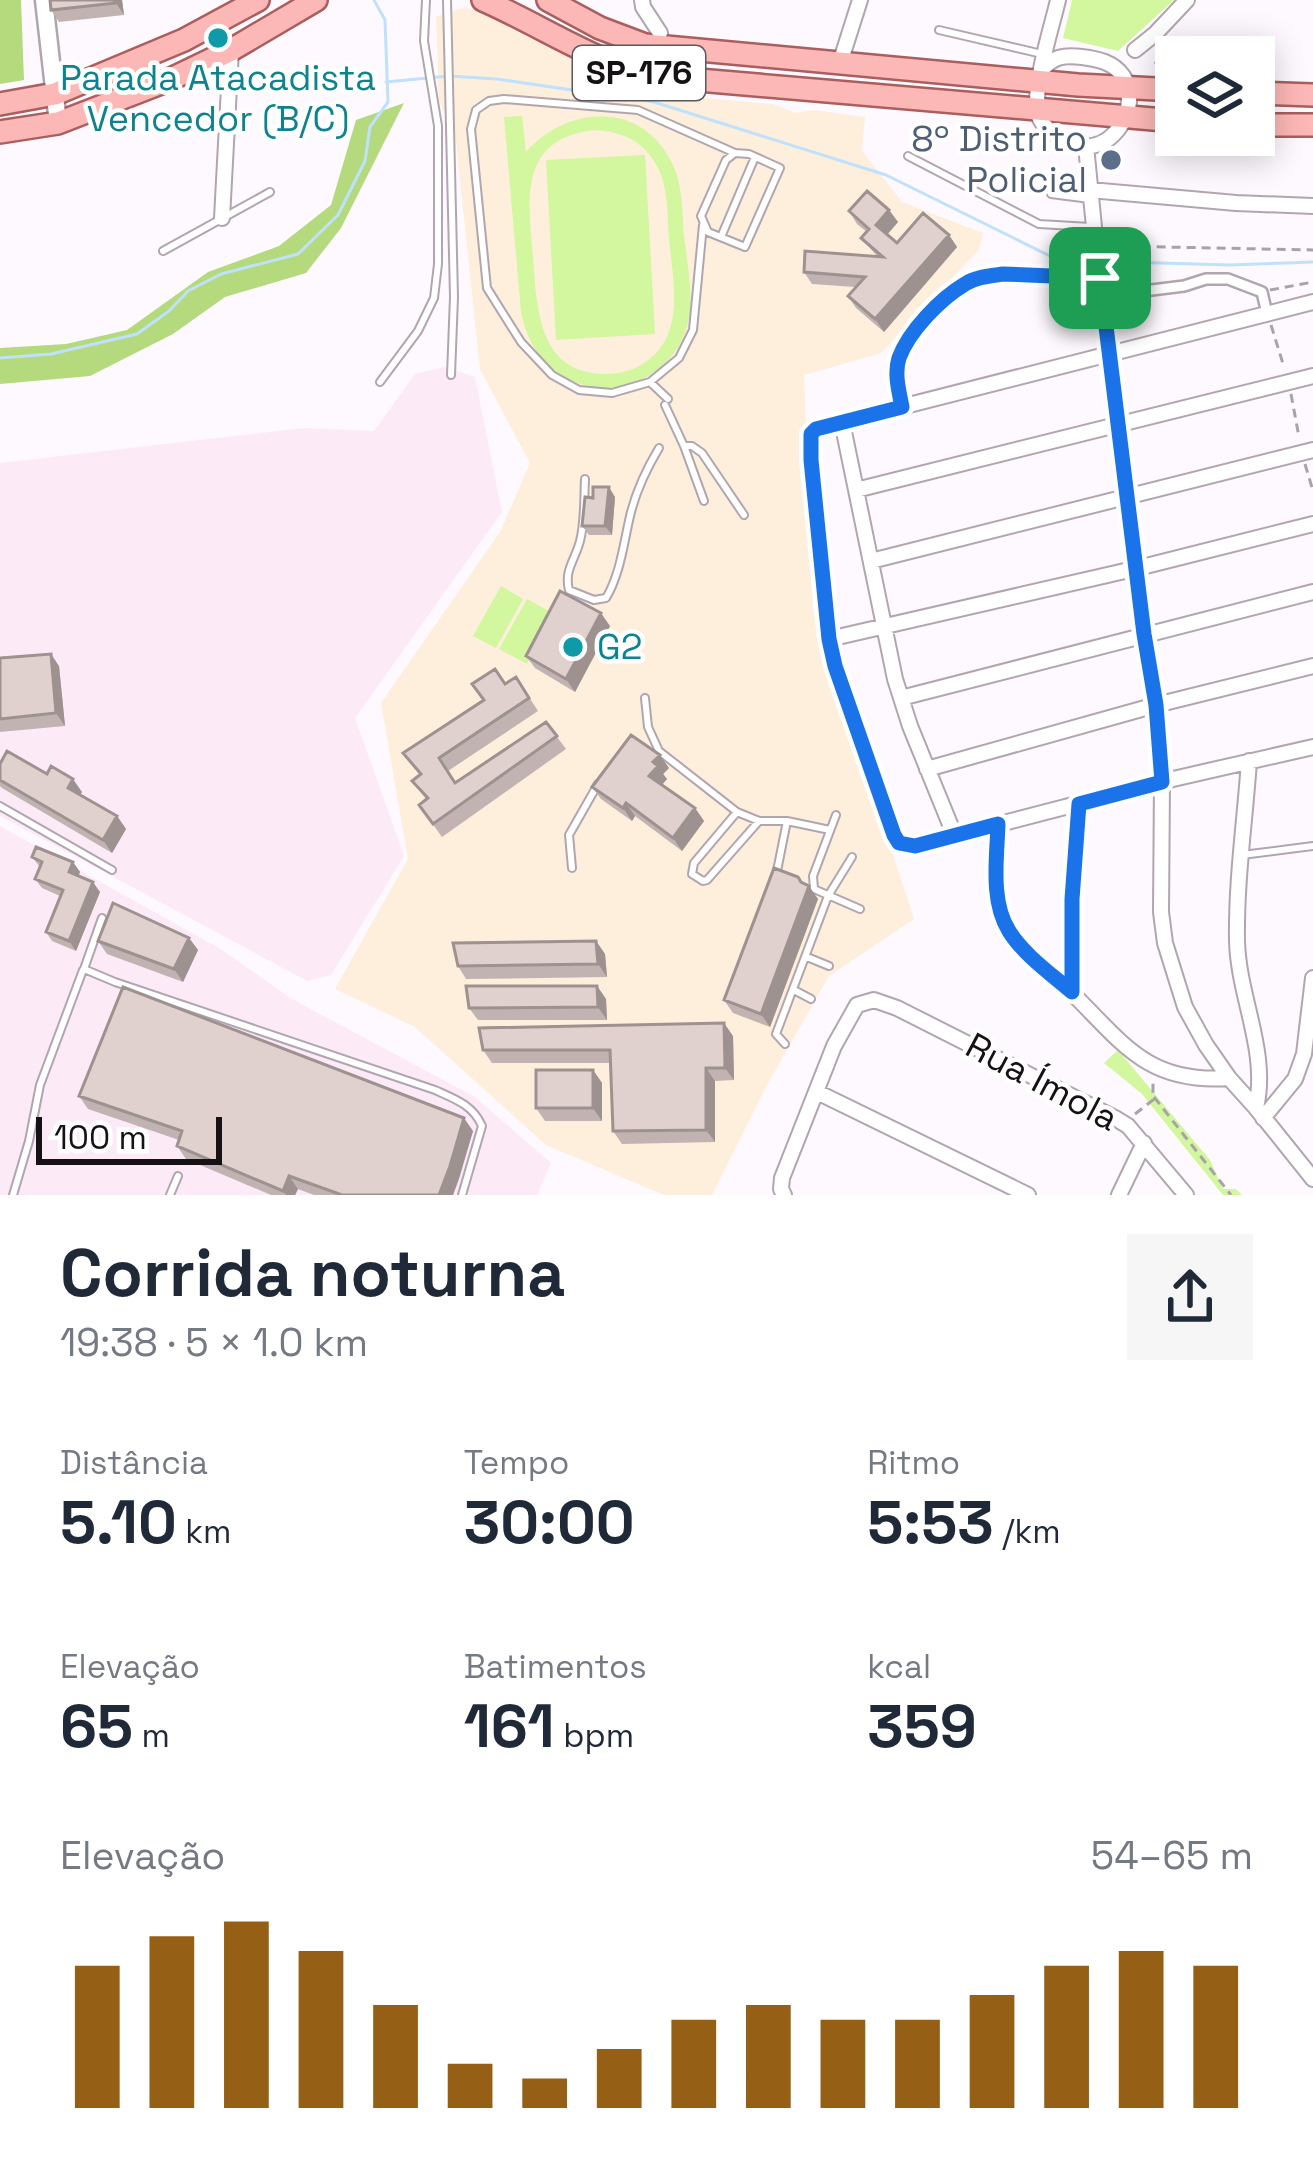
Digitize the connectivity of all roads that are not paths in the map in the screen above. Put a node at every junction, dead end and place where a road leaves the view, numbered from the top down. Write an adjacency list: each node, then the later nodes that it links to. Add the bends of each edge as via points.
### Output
1 (44, 0): 24 (street)
2 (258, 0): 12 (main road)
3 (316, 0): 16 (main road)
4 (426, 0): 55 (lane, via 426,68 438,126 434,298)
5 (447, 0): 53 (lane)
6 (483, 0): 22 (main road, SP-176, via 630,70)
7 (550, 0): 19 (main road, SP-176, via 645,45)
8 (642, 0): 14 (street)
9 (860, 0): 19 (street)
10 (1058, 0): 15 (street)
11 (1187, 0): 17 (street)
12 (228, 9): 24 (main road, via 141,59)
13 (939, 30): 15 (lane)
14 (660, 33)
15 (1048, 47): 18 (street); 20 (street)
16 (231, 50): 31 (main road); 43 (street)
17 (1135, 50)
18 (1066, 55): 20 (street); 21 (street, via 1108,64)
19 (841, 63): 20 (main road, SP-176); 22 (main road)
20 (1040, 76): 21 (main road, SP-176); 28 (street)
21 (1128, 89): 23 (main road, SP-176); 29 (street)
22 (811, 90): 28 (main road, SP-176)
23 (1155, 90)
24 (55, 94): 27 (main road); 31 (street)
25 (1275, 94): 26 (main road)
26 (1313, 95)
27 (0, 104)
28 (1038, 110): 29 (main road, SP-176); 35 (street, via 1049,130)
29 (1124, 119): 30 (main road, SP-176); 35 (street, via 1109,139)
30 (1155, 120)
31 (58, 123): 34 (main road)
32 (1275, 125): 33 (main road)
33 (1313, 125)
34 (0, 132)
35 (1086, 146): 41 (street)
36 (735, 153): 38 (lane); 44 (lane); 56 (lane, via 638,110 505,99 476,110 484,273 496,304 552,375 579,390 612,393)
37 (908, 156): 45 (lane, via 1039,224)
38 (755, 157): 46 (lane); 46 (lane, via 780,168 745,247)
39 (270, 192): 43 (lane)
40 (1051, 194): 41 (lane)
41 (1090, 194): 42 (street); 45 (street)
42 (1313, 206)
43 (221, 218): 47 (lane)
44 (703, 225): 46 (lane); 56 (lane, via 693,330 679,358)
45 (1093, 234): 48 (street)
46 (721, 237)
47 (163, 251)
48 (1098, 273): 49 (street); 57 (street, via 1003,274 967,283 899,358)
49 (1103, 296): 51 (street, via 1228,279 1262,292); 52 (street)
50 (1313, 302): 51 (street)
51 (1268, 314): 52 (street)
52 (1109, 354): 57 (street); 59 (street)
53 (451, 375)
54 (1313, 376): 59 (street)
55 (380, 382)
56 (650, 382): 60 (lane)
57 (902, 407): 58 (street)
58 (842, 422): 64 (street); 74 (street, via 811,434)
59 (1119, 424): 64 (street); 65 (street)
60 (683, 446): 66 (lane); 67 (lane, via 697,448)
61 (658, 448): 63 (lane, via 633,505 614,585 594,600 566,582 581,536)
62 (1308, 451): 65 (street)
63 (585, 479)
64 (856, 490): 69 (street)
65 (1128, 497): 69 (street); 70 (street)
66 (704, 501)
67 (744, 515)
68 (1313, 524): 70 (street)
69 (871, 561): 72 (street)
70 (1138, 568): 72 (street); 73 (street)
71 (1313, 592): 73 (street)
72 (884, 626): 74 (street); 77 (street)
73 (1144, 634): 77 (street); 78 (street)
74 (829, 639): 94 (street, via 899,843)
75 (1313, 666): 78 (street)
76 (645, 698): 79 (lane)
77 (901, 698): 83 (street)
78 (1156, 705): 83 (street); 84 (street)
79 (648, 728): 80 (lane); 88 (lane, via 668,760)
80 (636, 737)
81 (1313, 747): 82 (street)
82 (1249, 760): 84 (street); 96 (street)
83 (927, 769): 94 (street)
84 (1162, 782): 86 (street); 112 (street, via 1165,943 1185,1007)
85 (598, 784): 98 (lane, via 569,835)
86 (1079, 804): 92 (street); 109 (street)
87 (0, 806): 99 (lane)
88 (737, 812): 90 (lane); 90 (lane, via 694,862 696,878 706,880)
89 (836, 815): 93 (lane)
90 (759, 820): 91 (lane)
91 (787, 821): 93 (lane); 100 (lane)
92 (998, 824): 94 (street); 109 (street, via 998,894 1009,932)
93 (830, 830): 101 (lane, via 813,876 814,889)
94 (954, 834)
95 (1313, 846): 96 (lane)
96 (1242, 855): 114 (street, via 1237,940)
97 (852, 857): 101 (lane)
98 (572, 868)
99 (112, 870)
100 (775, 881)
101 (828, 896): 102 (lane); 104 (lane)
102 (860, 909)
103 (101, 918): 106 (lane)
104 (807, 957): 105 (lane); 108 (lane)
105 (829, 966)
106 (84, 969): 118 (lane, via 40,1085); 120 (lane, via 466,1105 482,1126)
107 (1313, 978): 114 (street, via 1295,1079)
108 (794, 990): 110 (lane); 111 (lane, via 776,1034)
109 (1072, 992): 112 (street, via 1152,1065 1191,1079)
110 (811, 999)
111 (785, 1044)
112 (1229, 1078): 114 (street)
113 (817, 1092): 115 (street, Rua Ímola, via 851,1013 874,1000 1088,1103); 121 (street, via 782,1178); 122 (street)
114 (1260, 1113): 116 (street)
115 (1144, 1143): 123 (street); 124 (street, Rua Ímola)
116 (1312, 1175)
117 (178, 1176): 119 (lane)
118 (13, 1195)
119 (170, 1195)
120 (462, 1195)
121 (784, 1195)
122 (1028, 1195)
123 (1119, 1195)
124 (1186, 1195)

